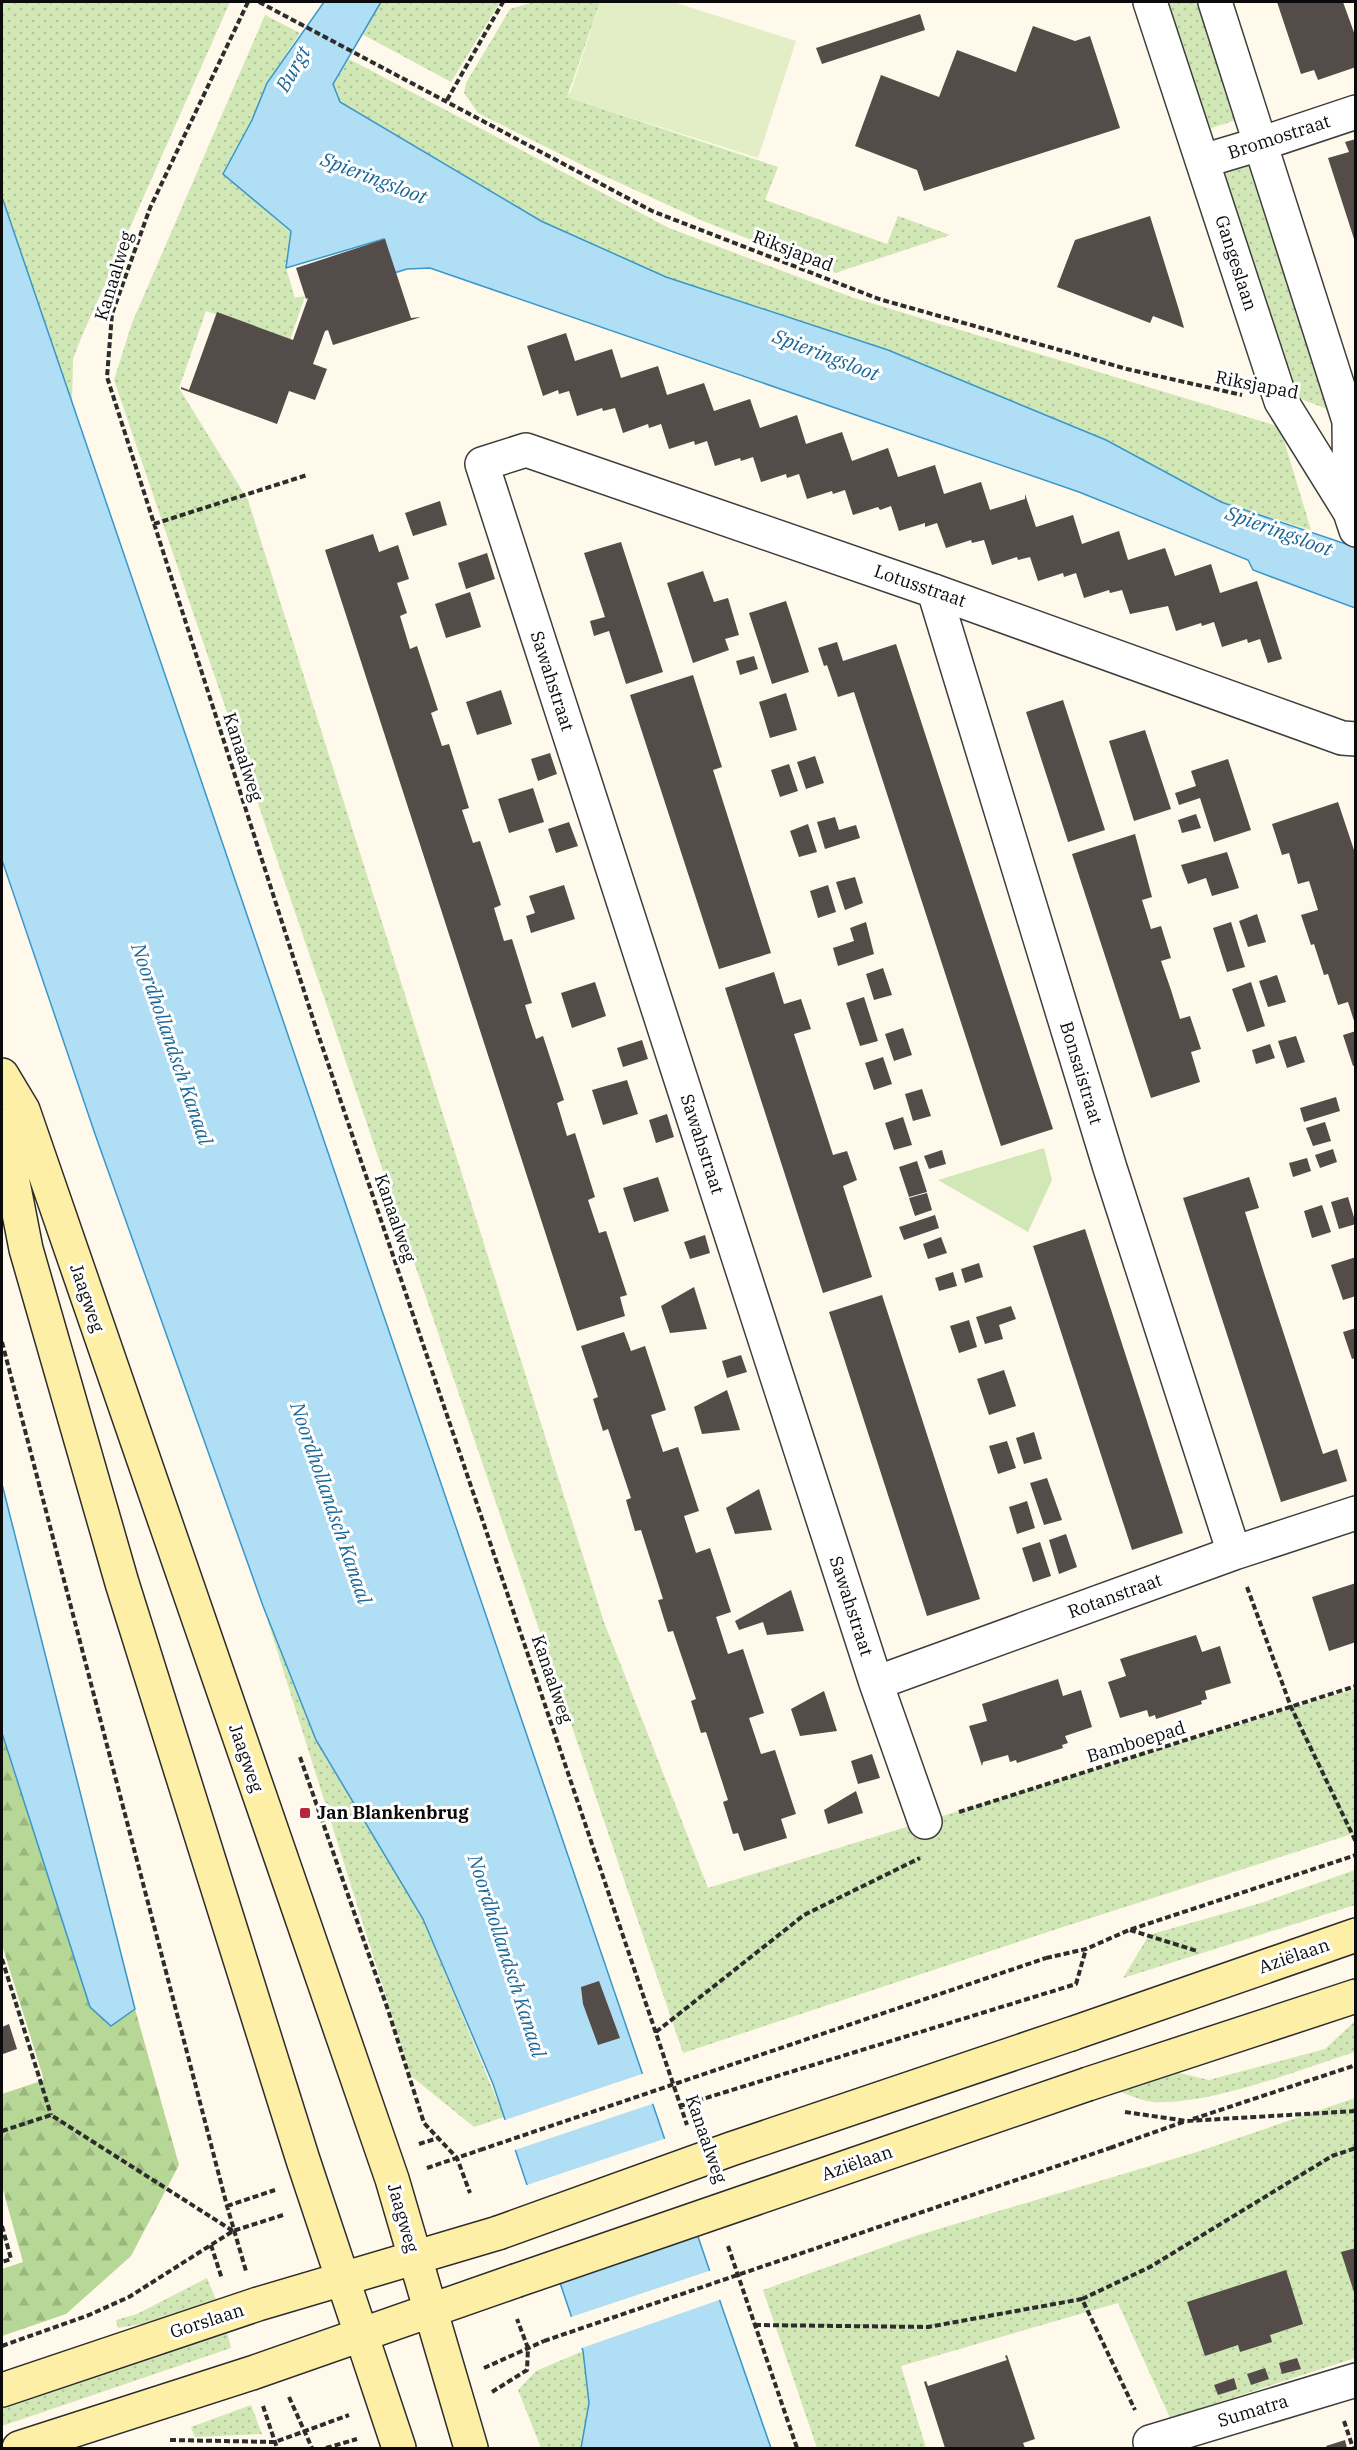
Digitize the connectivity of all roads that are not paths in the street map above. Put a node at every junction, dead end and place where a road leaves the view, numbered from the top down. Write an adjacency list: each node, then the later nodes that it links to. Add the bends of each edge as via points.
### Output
1 (1150, 2): 5 (street, Gangeslaan)
2 (1215, 2): 4 (street, Gangeslaan)
3 (1356, 112): 4 (street, Bromostraat)
4 (1263, 143): 5 (street, Bromostraat); 7 (street, Gangeslaan, via 1349,421)
5 (1203, 161): 7 (street, Gangeslaan, via 1281,401)
6 (482, 464): 8 (street, Lotusstraat, via 526,450); 14 (street, Sawahstraat)
7 (1353, 521)
8 (934, 591): 9 (street, Lotusstraat, via 1342,738); 13 (street, Bonsaistraat, via 1110,1168)
9 (1356, 739)
10 (2, 1075): 18 (main road, Jaagweg, via 23,1110 392,2179)
11 (2, 1126): 19 (main road, via 26,1250 153,1688)
12 (1356, 1513): 13 (street, Rotanstraat)
13 (1234, 1553): 14 (street, Rotanstraat)
14 (876, 1683): 15 (street, Sawahstraat)
15 (925, 1822)
16 (1356, 1935): 18 (main road, Aziëlaan, bridge, via 498,2233)
17 (1356, 1996): 20 (main road, Aziëlaan, bridge)
18 (415, 2257): 19 (main road, Gorslaan); 20 (main road, Jaagweg)
19 (342, 2279): 21 (main road); 23 (main road, Gorslaan)
20 (430, 2310): 21 (main road, Aziëlaan); 27 (main road, Jaagweg)
21 (361, 2335): 25 (main road); 26 (main road)
22 (1356, 2379): 24 (street, Sumatra)
23 (2, 2390)
24 (1152, 2445)
25 (20, 2448)
26 (399, 2448)
27 (471, 2448)

